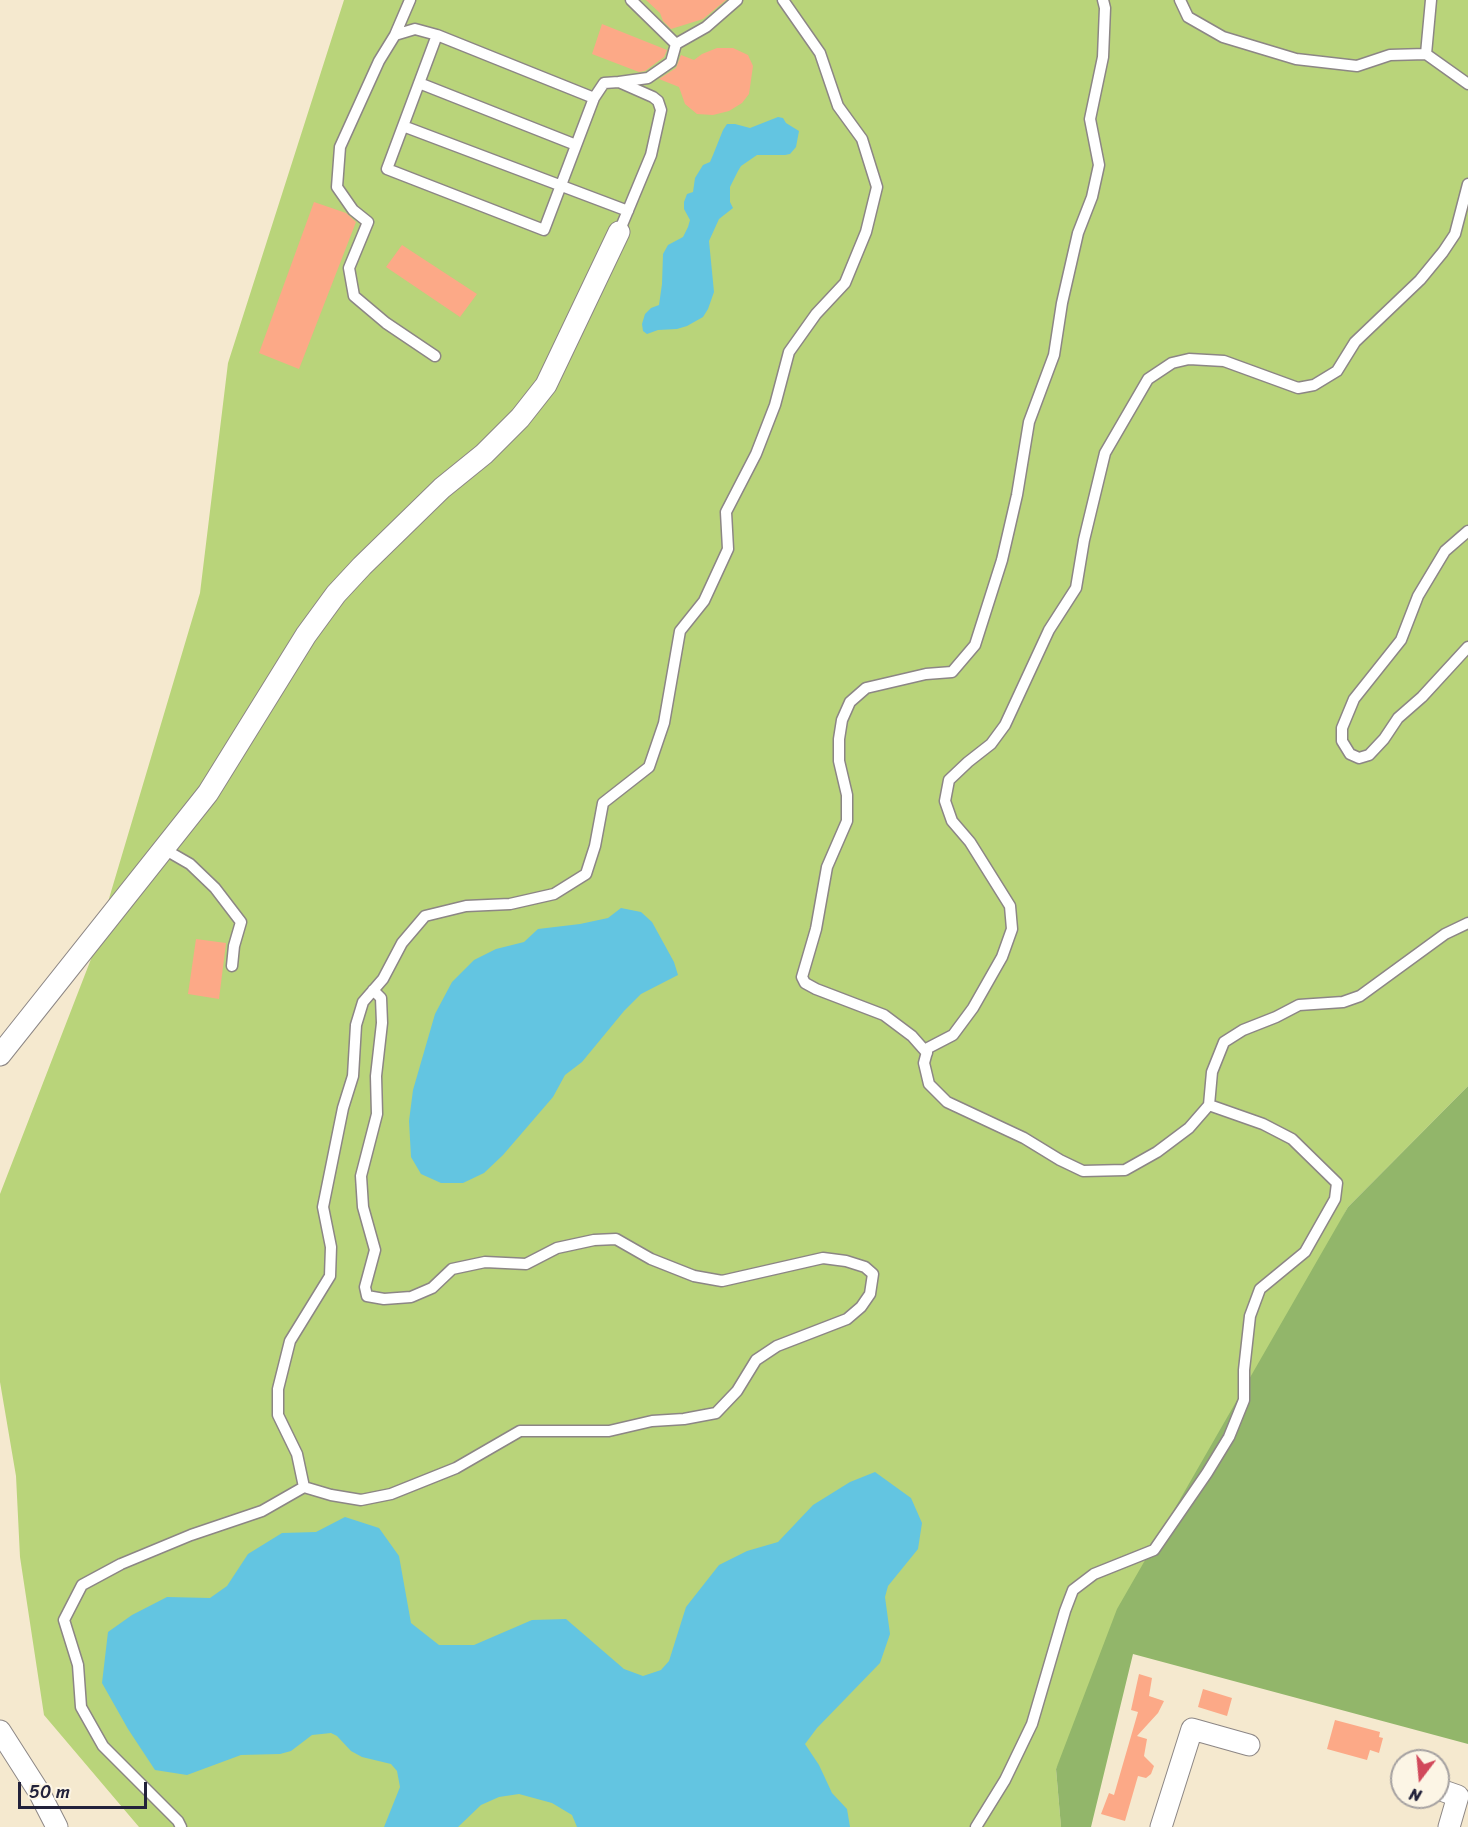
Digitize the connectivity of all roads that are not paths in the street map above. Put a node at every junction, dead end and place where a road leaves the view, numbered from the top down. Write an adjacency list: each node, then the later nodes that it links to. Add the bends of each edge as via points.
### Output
1 (410, 0): 8 (lane)
2 (631, 0): 10 (lane)
3 (737, 0): 10 (lane, via 706,27)
4 (783, 0): 28 (lane, via 820,53 838,106 862,139 877,187 866,232 844,284 789,352 756,454 726,512 728,549 704,601 680,631 664,723 649,767 603,803 586,874 554,894 425,916 402,943)
5 (1103, 0): 29 (lane, via 1103,57 1090,119 1099,165 1078,233 1054,355 1029,422 1002,560 975,645 952,672 866,688 850,702 842,720 839,761 848,821 827,867 816,929 802,977 805,983 884,1015)
6 (1180, 0): 11 (lane, via 1188,17 1223,37 1296,60 1358,66 1390,55)
7 (1431, 0): 11 (lane)
8 (395, 35): 9 (lane, via 415,29); 22 (lane, via 340,147 337,187 353,210 368,222 349,268 354,296)
9 (437, 35): 13 (lane); 15 (lane)
10 (676, 44): 12 (lane, via 671,62 648,78)
11 (1426, 54): 14 (lane)
12 (619, 82): 15 (lane, via 604,82); 20 (lane, via 653,97 661,110 651,155)
13 (419, 83): 16 (lane); 17 (lane)
14 (1468, 84)
15 (594, 98): 17 (lane)
16 (403, 126): 19 (lane); 19 (lane, via 387,169 544,230)
17 (576, 145): 19 (lane)
18 (1468, 184): 29 (lane, via 1455,234 1443,252 1420,280 1355,342 1337,370 1314,385 1298,388 1224,361 1189,358 1172,363 1148,380 1105,453 1076,588 1049,630 1005,725 991,744 949,780 945,801 952,821 1010,906 1012,929 1002,957 973,1008 953,1035 928,1048)
19 (561, 186): 20 (lane)
20 (628, 211): 21 (lane)
21 (619, 232): 25 (street, via 546,386 491,447 442,488 336,594 306,635 208,793)
22 (435, 356)
23 (1468, 531): 24 (lane, via 1445,551 1418,596 1401,640 1354,699 1342,728 1342,741 1350,754 1359,758 1370,755 1398,718)
24 (1468, 647)
25 (164, 849): 27 (lane, via 190,864 241,922); 30 (street)
26 (1468, 922): 31 (lane, via 1445,934 1360,996 1343,1002 1299,1005 1224,1042 1212,1072)
27 (232, 966)
28 (373, 990): 32 (lane, via 363,1002 356,1025 353,1076 323,1207 331,1247 330,1276 290,1341 278,1389 278,1415 297,1454); 32 (lane, via 381,998 382,1023 376,1076 377,1114 361,1176 363,1207 375,1250 365,1287 367,1296 411,1297 432,1287 452,1269 485,1262 526,1264 557,1248 616,1239 651,1259 694,1276 722,1281 823,1258 865,1267 873,1274 870,1294 847,1320 777,1346 756,1360 737,1391 716,1413 609,1431 520,1431 456,1468 391,1494 361,1500)
29 (927, 1053): 31 (lane, via 924,1063 928,1084 947,1102 1083,1171 1125,1170 1189,1128)
30 (0, 1055)
31 (1209, 1105): 38 (lane, via 1292,1139 1337,1183 1335,1199 1305,1252 1260,1289 1250,1316 1244,1400 1229,1437 1207,1473 1154,1550 1094,1574 1073,1590 1032,1724 1005,1780)
32 (304, 1486): 37 (lane, via 262,1511 191,1535 82,1585 64,1620 78,1665 81,1707 103,1746)
33 (0, 1731): 36 (street)
34 (1249, 1745): 39 (street, via 1192,1729)
35 (1450, 1794): 40 (street, via 1458,1796)
36 (57, 1827)
37 (181, 1827)
38 (976, 1827)
39 (1161, 1827)
40 (1449, 1827)

